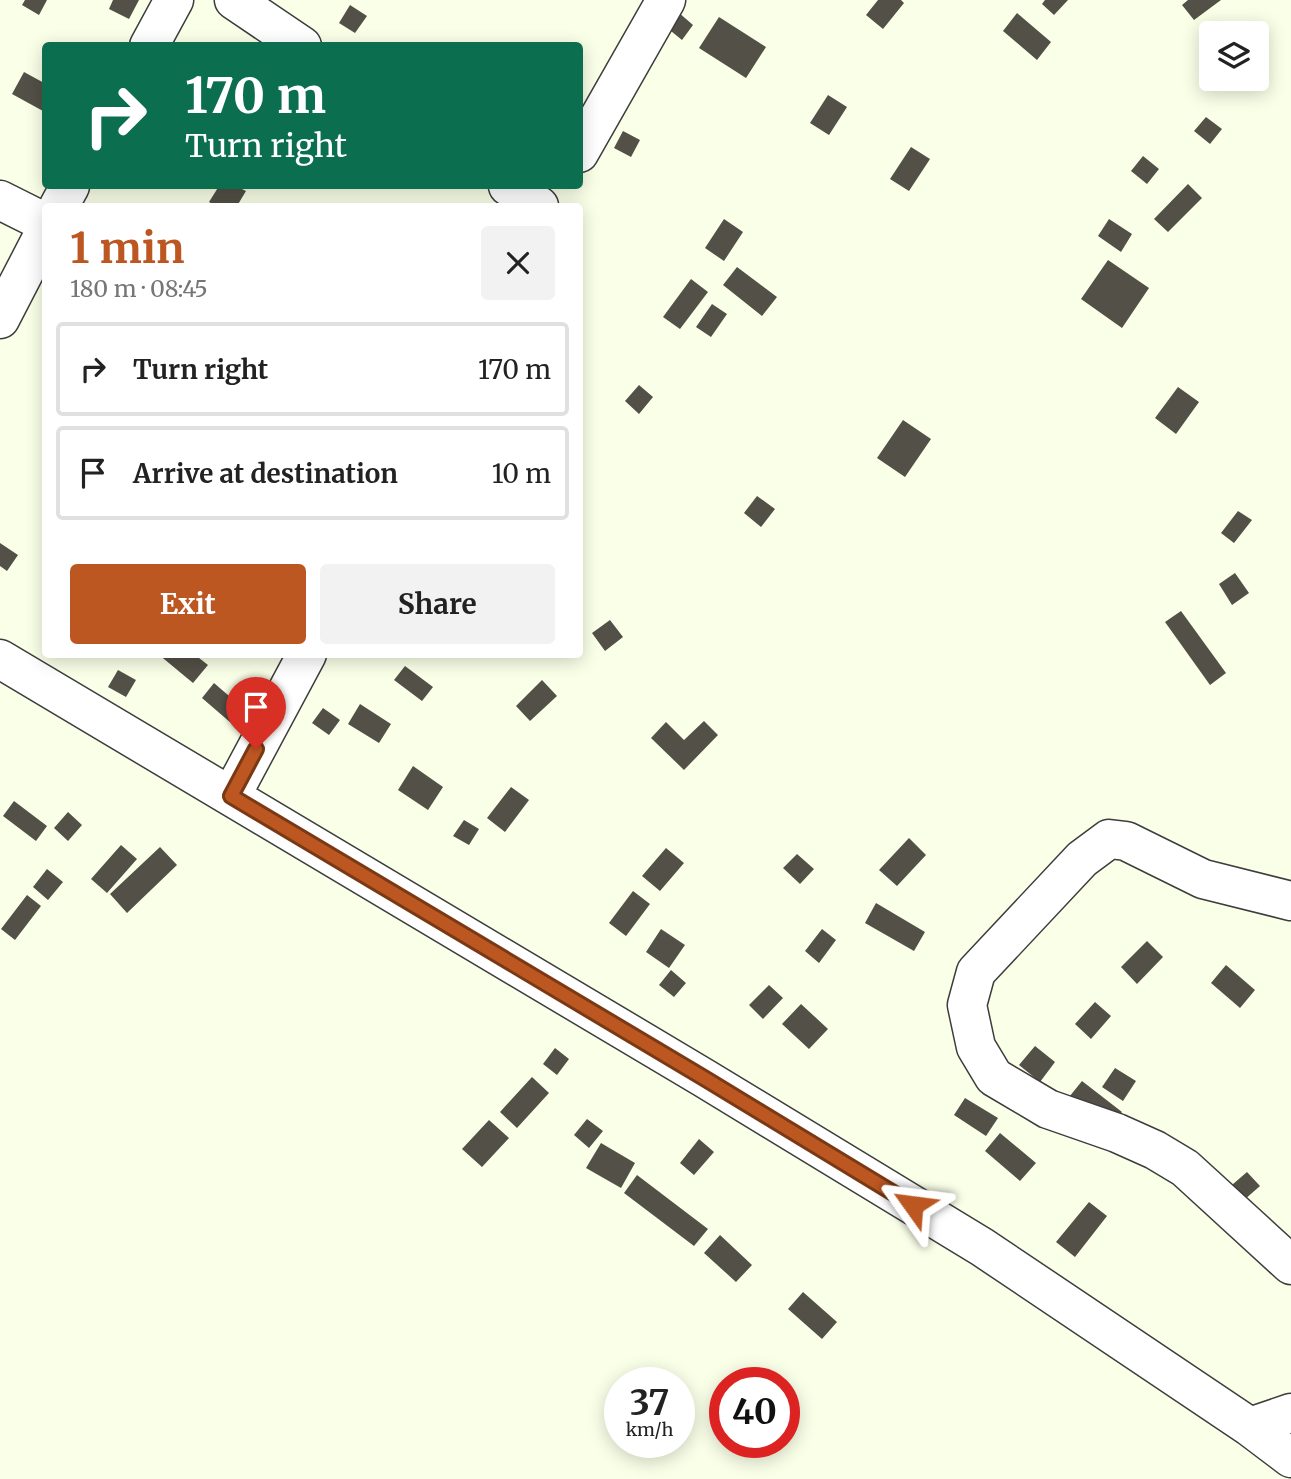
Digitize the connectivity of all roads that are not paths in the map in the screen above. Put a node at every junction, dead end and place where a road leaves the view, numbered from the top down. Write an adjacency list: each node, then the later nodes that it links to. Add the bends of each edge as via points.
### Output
1 (174, 0): 4 (street)
2 (234, 0): 5 (street)
3 (666, 0): 6 (street)
4 (151, 42)
5 (296, 42)
6 (583, 146)
7 (513, 189): 9 (street)
8 (0, 200): 10 (street)
9 (534, 203)
10 (42, 221)
11 (42, 238): 12 (street)
12 (0, 319)
13 (305, 658): 15 (street)
14 (0, 659): 15 (street)
15 (231, 796): 19 (street, via 982,1247)
16 (1291, 901): 17 (street, via 1203,879 1126,841 1108,839 1082,859 976,972 967,1005 975,1047 994,1077 1048,1109 1117,1133 1185,1168)
17 (1291, 1265)
18 (1291, 1413): 19 (street)
19 (1250, 1427): 20 (street)
20 (1291, 1458)

